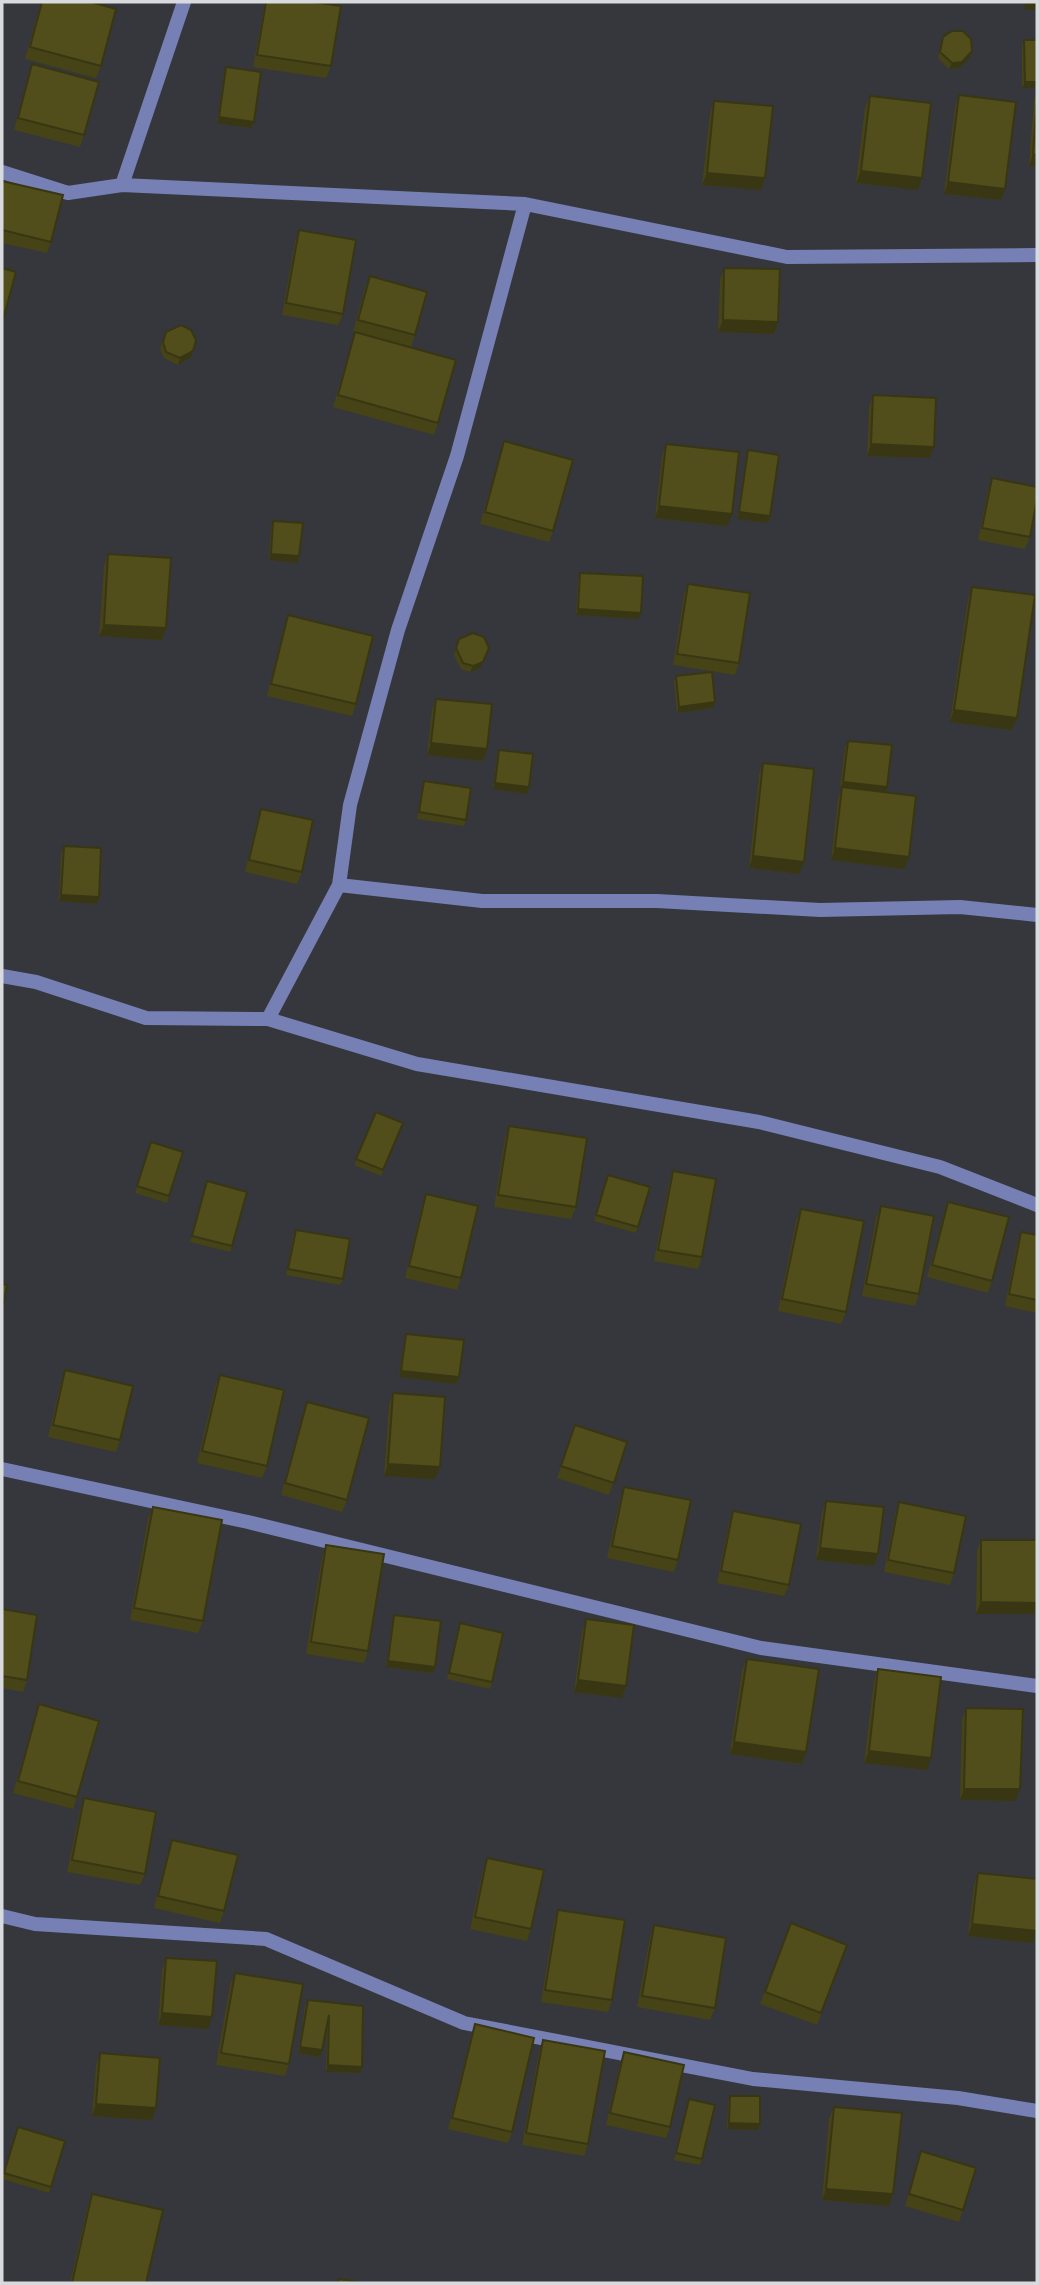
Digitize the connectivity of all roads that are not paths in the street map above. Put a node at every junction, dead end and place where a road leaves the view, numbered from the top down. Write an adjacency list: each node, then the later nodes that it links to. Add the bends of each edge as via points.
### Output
1 (184, 2): 3 (street)
2 (2, 172): 3 (street, via 68,193)
3 (122, 185): 4 (street)
4 (525, 204): 5 (street, via 788,257); 6 (street, via 457,456 398,630 350,805)
5 (1037, 254)
6 (339, 885): 7 (street, via 482,901 657,901 820,910 960,907); 9 (street)
7 (1037, 915)
8 (2, 976): 9 (street, via 36,982 146,1018)
9 (268, 1019): 10 (street, via 417,1065 759,1122 940,1167)
10 (1037, 1205)
11 (2, 1469): 12 (street, via 248,1522 761,1648)
12 (1037, 1686)
13 (2, 1916): 14 (street, via 35,1924 266,1939 464,2022 753,2078)
14 (1037, 2110)

